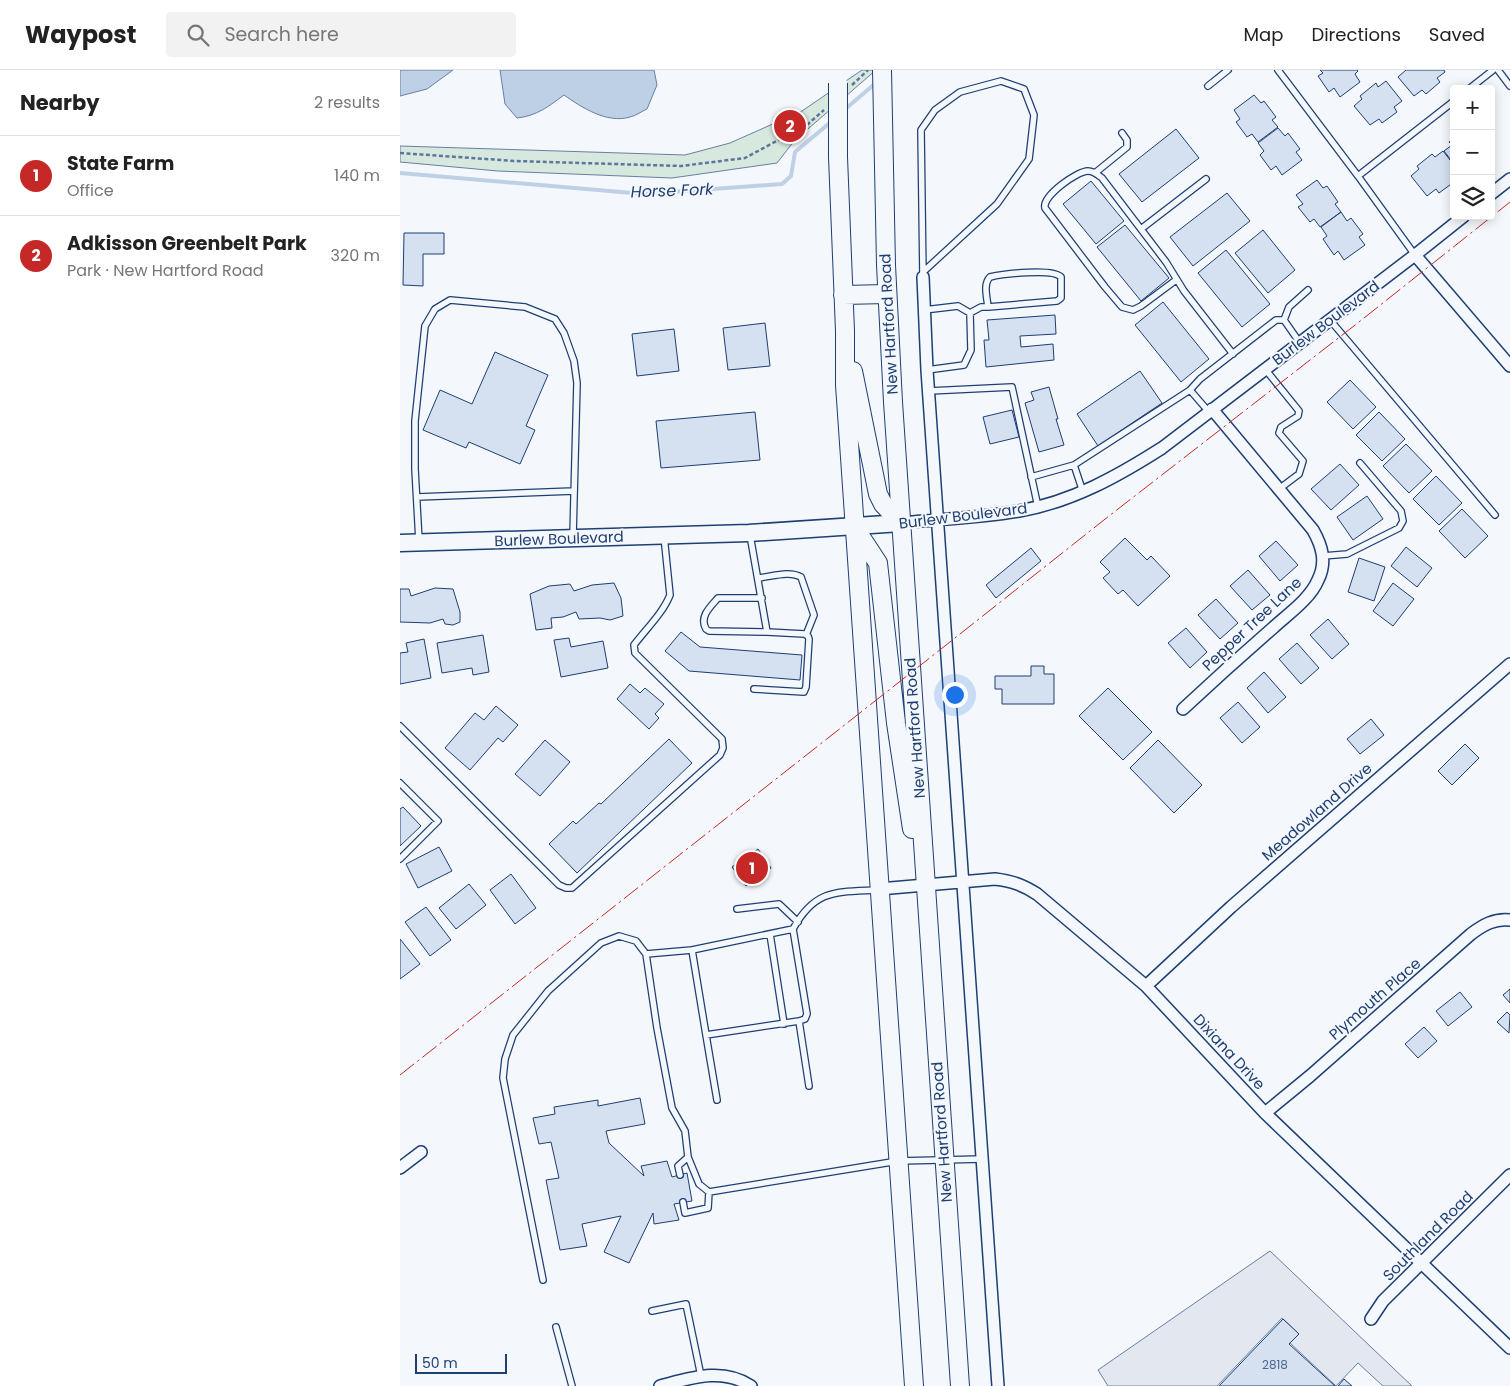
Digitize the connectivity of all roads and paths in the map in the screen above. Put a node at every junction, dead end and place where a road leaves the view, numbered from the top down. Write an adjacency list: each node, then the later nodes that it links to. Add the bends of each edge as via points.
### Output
1 (868, 70): 7 (path)
2 (882, 70): 26 (main road, New Hartford Road)
3 (1228, 70): 9 (lane)
4 (1278, 70): 16 (lane)
5 (1493, 70): 8 (lane)
6 (1498, 70): 10 (lane)
7 (842, 80): 27 (main road, bridge, via 838,157)
8 (1474, 85)
9 (1208, 86)
10 (1510, 86)
11 (1450, 104): 16 (lane)
12 (829, 105): 14 (path, via 808,124 744,158 681,166 515,161)
13 (1122, 133): 15 (lane, via 1127,147)
14 (400, 153)
15 (1095, 173): 21 (lane); 24 (lane, via 1087,171 1073,177 1052,193 1044,204 1045,208 1122,307 1133,310)
16 (1358, 176): 22 (lane)
17 (1206, 179): 21 (lane)
18 (1510, 179): 19 (street)
19 (1495, 191)
20 (1459, 220): 22 (street, Burlew Boulevard)
21 (1141, 229): 24 (lane, via 1174,272)
22 (1416, 255): 32 (street, Burlew Boulevard); 36 (street)
23 (923, 274): 23 (lane, via 921,130 935,110 960,92 1001,81 1024,89 1034,115 1028,159 997,204); 29 (street)
24 (1176, 280): 35 (lane)
25 (1308, 290): 31 (lane, via 1289,307)
26 (887, 294): 27 (main road); 52 (main road, New Hartford Road)
27 (843, 295): 33 (main road)
28 (988, 307): 28 (lane, via 1057,302 1061,298 1061,277 1046,272 990,277 986,284); 30 (lane)
29 (924, 310): 30 (lane, via 958,306); 38 (street)
30 (970, 313): 38 (lane, via 972,350 964,365)
31 (1284, 320): 34 (lane); 35 (lane, via 1276,320)
32 (1330, 320): 34 (street, Burlew Boulevard); 50 (lane)
33 (845, 331): 52 (main road, via 878,494); 53 (main road, via 845,386)
34 (1300, 343): 37 (street, Burlew Boulevard)
35 (1233, 354): 39 (lane)
36 (1510, 366)
37 (1265, 369): 41 (street, Burlew Boulevard); 45 (lane, via 1299,411 1298,416 1281,427 1278,433 1302,461 1299,474)
38 (927, 370): 40 (street)
39 (1190, 390): 41 (lane); 43 (lane)
40 (929, 391): 44 (lane, via 1012,387); 51 (street)
41 (1210, 411): 45 (street); 47 (street, Burlew Boulevard, via 1134,466)
42 (1360, 463): 59 (lane, via 1401,511 1403,521 1399,528 1347,554)
43 (1074, 466): 44 (lane); 47 (lane)
44 (1031, 477): 49 (lane)
45 (1279, 489): 59 (street, via 1313,530)
46 (574, 491): 48 (lane); 48 (lane, via 577,383 574,362 556,319 526,307 450,300 435,309 425,326 415,421); 56 (lane)
47 (1083, 492): 49 (street, Burlew Boulevard)
48 (417, 497): 57 (lane)
49 (1038, 507): 51 (street, Burlew Boulevard)
50 (1495, 515)
51 (938, 521): 52 (street, Burlew Boulevard); 70 (street)
52 (901, 524): 53 (street, Burlew Boulevard); 71 (main road, New Hartford Road)
53 (855, 527): 54 (street, Burlew Boulevard); 71 (main road, via 878,563 903,777 912,835); 72 (main road)
54 (749, 532): 55 (street, Burlew Boulevard); 60 (lane)
55 (664, 536): 56 (street, Burlew Boulevard); 67 (lane, via 670,595 634,645 635,653 722,740 723,748 720,755 572,888 559,885)
56 (572, 538): 57 (street, Burlew Boulevard)
57 (420, 542): 58 (street, Burlew Boulevard)
58 (400, 543)
59 (1323, 556): 66 (street, Pepper Tree Lane, via 1320,576 1310,593)
60 (758, 578): 61 (lane); 63 (lane, via 790,574 801,577 814,615)
61 (762, 598): 62 (lane); 62 (lane, via 718,598 705,614 703,622 710,631)
62 (768, 632): 63 (lane)
63 (806, 635): 65 (lane, via 809,639 804,692)
64 (1510, 664): 80 (street, Meadowland Drive, via 1238,901)
65 (754, 689)
66 (1183, 709)
67 (400, 726)
68 (400, 783): 69 (lane, via 438,821)
69 (400, 859)
70 (964, 881): 71 (street, Dixiana Drive); 80 (street, Dixiana Drive, via 995,879 1023,885); 89 (street)
71 (926, 885): 72 (street, Dixiana Drive); 91 (main road, New Hartford Road)
72 (879, 890): 75 (lane, via 824,895 806,909); 90 (main road)
73 (737, 909): 75 (lane, via 779,904)
74 (1510, 920): 86 (street, Plymouth Place, via 1496,920 1471,934)
75 (798, 922): 76 (lane)
76 (793, 929): 77 (lane); 81 (lane, via 807,1014)
77 (770, 934): 78 (lane); 82 (lane)
78 (692, 950): 79 (lane); 83 (lane)
79 (646, 954): 88 (lane, via 672,1108 685,1131); 98 (lane, via 636,941 619,936 601,943 548,991 512,1036 503,1078)
80 (1146, 986): 86 (street, Dixiana Drive)
81 (799, 1021): 82 (lane); 84 (lane)
82 (784, 1024): 83 (lane)
83 (706, 1035): 85 (lane)
84 (808, 1086)
85 (717, 1100)
86 (1265, 1112): 97 (street, Dixiana Drive)
87 (421, 1152): 92 (street)
88 (688, 1157): 93 (lane, via 678,1166); 95 (lane, via 699,1184)
89 (983, 1159): 91 (lane); 109 (street)
90 (898, 1161): 91 (lane); 95 (lane); 107 (main road)
91 (944, 1161): 108 (main road, New Hartford Road)
92 (400, 1168)
93 (680, 1175)
94 (1510, 1175): 97 (street, Southland Road)
95 (709, 1192): 96 (lane, via 708,1208 685,1213)
96 (684, 1202)
97 (1421, 1264): 100 (street, Southland Road, via 1383,1301); 102 (street, Dixiana Drive)
98 (543, 1280)
99 (652, 1311): 103 (lane, via 686,1304)
100 (1371, 1320)
101 (556, 1328): 104 (lane)
102 (1510, 1348)
103 (702, 1376): 105 (street); 106 (street, via 728,1376)
104 (572, 1386)
105 (660, 1386)
106 (751, 1386)
107 (914, 1386)
108 (960, 1386)
109 (998, 1386)

